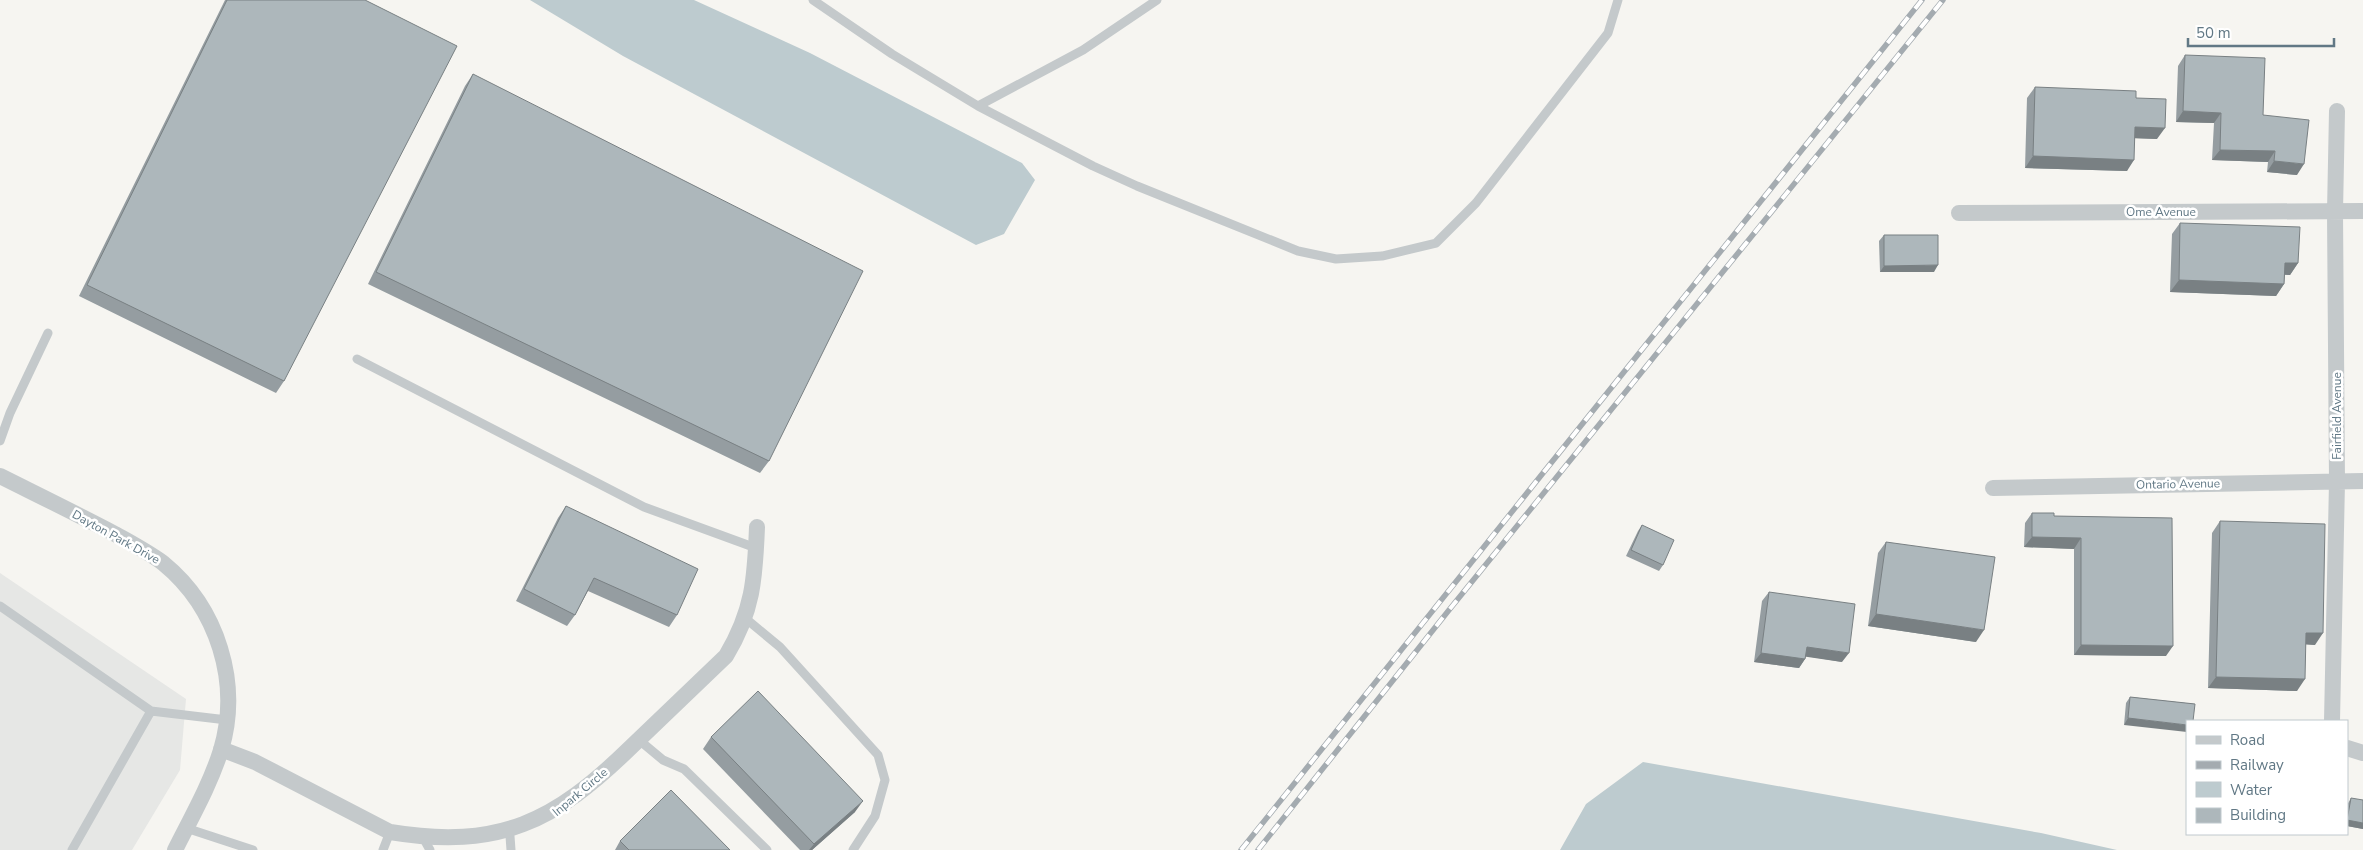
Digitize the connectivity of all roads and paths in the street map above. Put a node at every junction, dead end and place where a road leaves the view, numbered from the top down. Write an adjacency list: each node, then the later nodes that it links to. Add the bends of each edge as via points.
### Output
1 (812, 0): 4 (lane)
2 (1157, 0): 4 (lane, via 1083,50)
3 (1618, 0): 4 (lane, via 1608,34 1460,221 1436,243 1382,256 1336,258 1298,252 1137,186)
4 (978, 106)
5 (2337, 111): 7 (street, Fairfield Avenue)
6 (2363, 211): 7 (street, Ome Avenue)
7 (2335, 212): 8 (street, Ome Avenue); 13 (street, Fairfield Avenue)
8 (1959, 213)
9 (48, 333): 11 (lane)
10 (356, 359): 17 (lane, via 644,507)
11 (0, 441)
12 (0, 476): 21 (street, Dayton Park Drive, via 144,551 180,579 200,604 215,632 225,662)
13 (2337, 482): 14 (street, Ontario Avenue); 15 (street, Ontario Avenue); 22 (street, Fairfield Avenue)
14 (2363, 482)
15 (1992, 488)
16 (757, 527): 17 (street, Inpark Circle)
17 (756, 548): 19 (street, Inpark Circle, via 753,591)
18 (0, 606): 20 (lane)
19 (745, 618): 23 (street, Inpark Circle, via 726,656); 36 (lane, via 780,647 878,755 885,780 875,816)
20 (151, 710): 21 (lane); 31 (lane)
21 (227, 720): 25 (street, Dayton Park Drive)
22 (2332, 720)
23 (639, 740): 29 (street, Inpark Circle, via 574,800); 35 (lane, via 663,760 684,769)
24 (2348, 748): 26 (street)
25 (221, 749): 27 (street, Dayton Park Drive); 28 (street, Inpark Circle, via 255,762)
26 (2363, 753)
27 (186, 828): 32 (street, Dayton Park Drive); 33 (lane)
28 (390, 832): 30 (street, Inpark Circle); 34 (lane)
29 (510, 843): 30 (street, Inpark Circle)
30 (427, 845)
31 (72, 850)
32 (175, 850)
33 (253, 850)
34 (383, 850)
35 (767, 850)
36 (853, 850)

